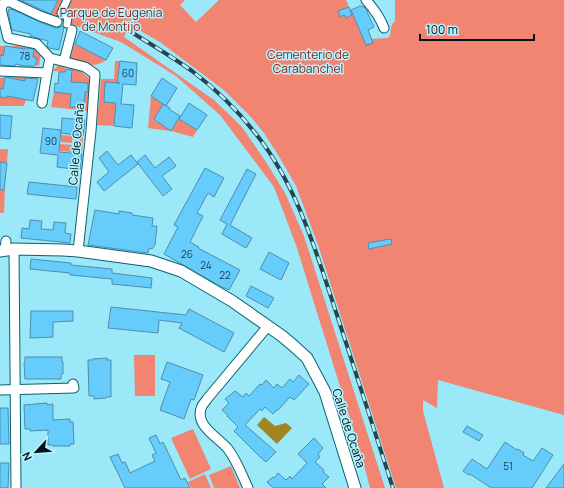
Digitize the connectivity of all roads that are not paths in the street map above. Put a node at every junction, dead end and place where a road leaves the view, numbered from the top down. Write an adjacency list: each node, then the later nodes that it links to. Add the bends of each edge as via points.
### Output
1 (66, 0): 5 (street, via 61,13 68,17)
2 (366, 0): 6 (street, via 374,8)
3 (6, 1): 4 (street); 7 (street, via 1,9)
4 (56, 22): 5 (street)
5 (69, 27): 9 (street)
6 (384, 28)
7 (4, 40): 8 (street, via 37,44)
8 (50, 58): 9 (street, Calle de Ocaña); 11 (street)
9 (64, 61): 14 (street, Calle de Ocaña, via 85,67 95,74)
10 (0, 71): 11 (street)
11 (47, 72): 12 (street)
12 (42, 104)
13 (6, 248): 14 (street, Calle de Ocaña); 18 (street, Calle de Ocaña)
14 (78, 251): 15 (street, Calle de Ocaña, via 151,261 181,271)
15 (268, 326): 20 (street, via 207,399 200,415 208,431 227,448); 21 (street, Calle de Ocaña, via 307,358 325,392)
16 (74, 384): 18 (street, via 74,388)
17 (0, 390): 18 (street)
18 (15, 390): 19 (street, Calle de Ocaña)
19 (16, 488)
20 (248, 488)
21 (354, 488)

